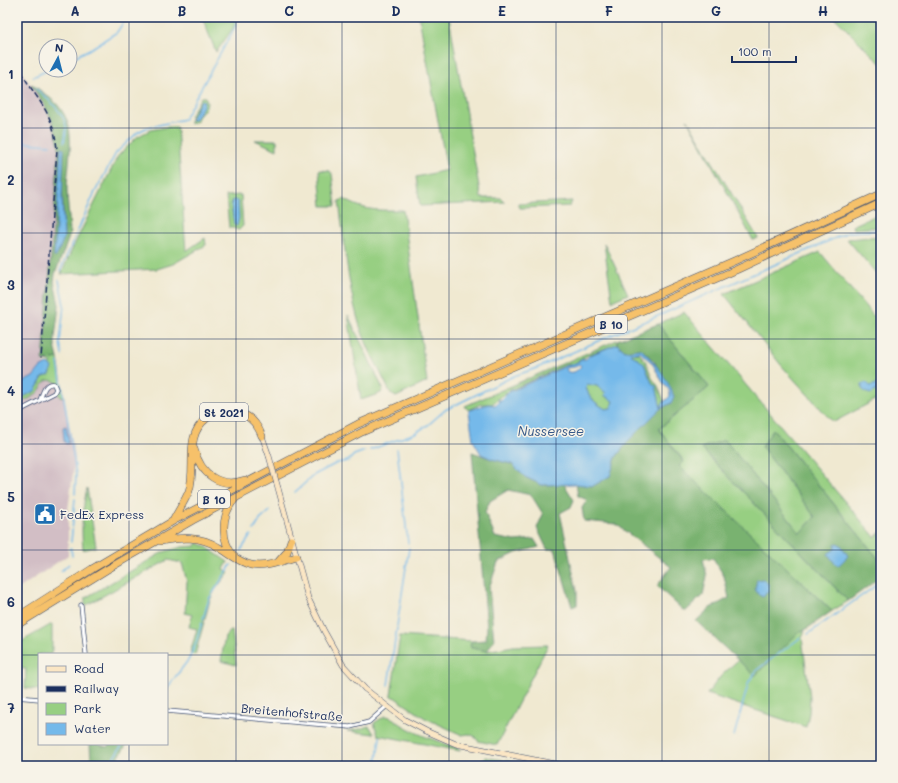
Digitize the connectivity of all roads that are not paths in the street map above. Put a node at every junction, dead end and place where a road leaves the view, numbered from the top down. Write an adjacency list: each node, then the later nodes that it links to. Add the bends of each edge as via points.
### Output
1 (881, 194): 7 (highway, B 10, via 748,255 358,424)
2 (881, 203): 8 (highway, B 10, via 738,269 362,432)
3 (40, 400): 3 (street, via 54,393 54,384 47,385); 4 (street)
4 (17, 412)
5 (262, 436): 6 (highway, St 2021, via 253,420 246,415 238,412 220,413 202,422); 10 (main road, St 2021, bridge)
6 (192, 445): 7 (highway, via 201,466 210,477 230,483); 9 (highway, via 189,491)
7 (256, 477): 9 (highway, B 10)
8 (237, 496): 11 (highway, B 10); 13 (highway, via 231,503 224,524 225,540)
9 (173, 522): 16 (highway, B 10)
10 (291, 540): 12 (main road, St 2021); 14 (highway, via 287,552)
11 (153, 542): 13 (highway, via 173,538 204,541 217,546); 17 (highway, B 10)
12 (296, 557): 14 (highway); 21 (main road, St 2021, via 308,598 343,665 365,689)
13 (236, 559): 14 (highway, via 259,566)
14 (279, 562)
15 (81, 605): 18 (street)
16 (17, 617)
17 (17, 625)
18 (86, 653)
19 (17, 697): 20 (street)
20 (38, 699)
21 (386, 706): 22 (street, Breitenhofstraße, via 369,722 350,727); 23 (main road, St 2021, via 426,732 456,744)
22 (168, 712)
23 (565, 766)

